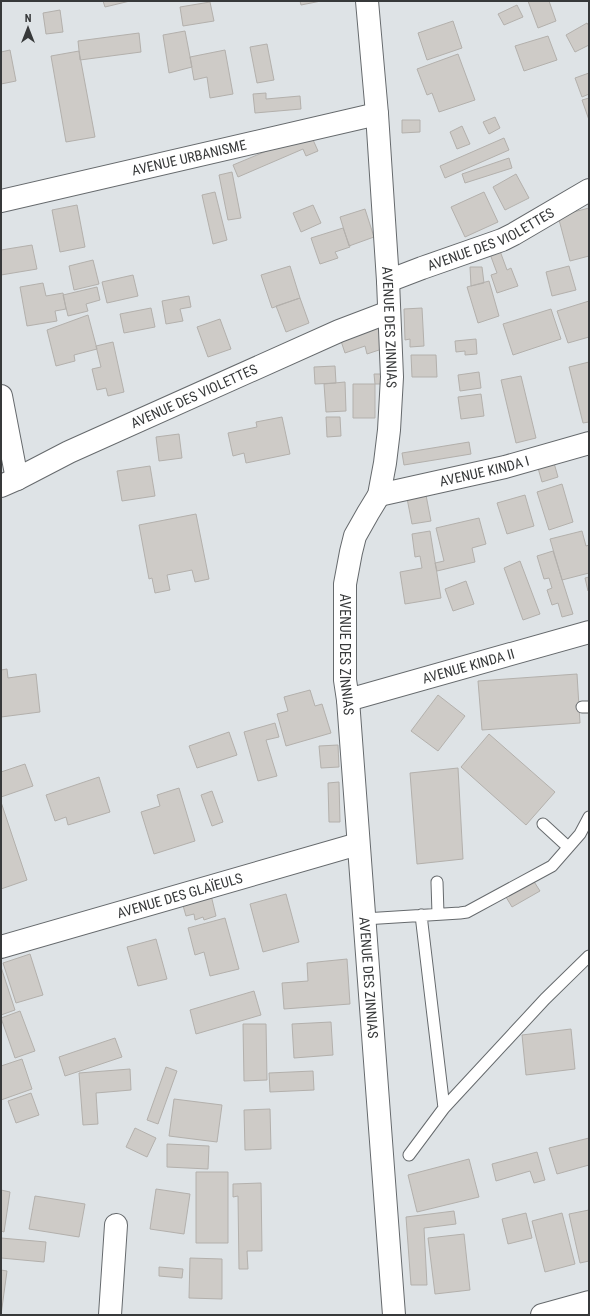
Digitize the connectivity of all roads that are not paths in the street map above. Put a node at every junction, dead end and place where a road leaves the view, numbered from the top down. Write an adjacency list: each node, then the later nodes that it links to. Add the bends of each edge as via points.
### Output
1 (367, 1): 2 (street, AVENUE DES ZINNIAS)
2 (377, 114): 4 (street, AVENUE URBANISME); 5 (street, AVENUE DES ZINNIAS)
3 (589, 190): 5 (street, AVENUE DES VIOLETTES, via 502,240)
4 (1, 200)
5 (388, 281): 6 (street, AVENUE DES ZINNIAS)
6 (389, 312): 9 (street, AVENUE DES VIOLETTES, via 339,331 97,439); 10 (street, AVENUE DES ZINNIAS, via 392,377 388,437)
7 (1, 396): 9 (street)
8 (589, 443): 10 (street, AVENUE KINDA I, via 505,467)
9 (9, 482)
10 (379, 495): 12 (street, AVENUE DES ZINNIAS, via 355,536 345,584 345,680)
11 (589, 632): 12 (street, AVENUE KINDA II)
12 (348, 700): 15 (street, AVENUE DES ZINNIAS)
13 (589, 817): 16 (lane, via 580,834)
14 (543, 824): 16 (lane)
15 (358, 844): 20 (street, AVENUE DES ZINNIAS); 21 (street, AVENUE DES GLAÏEULS)
16 (568, 848): 18 (lane, via 552,866 467,912)
17 (437, 882): 18 (lane)
18 (438, 914): 19 (lane)
19 (421, 915): 20 (lane); 23 (lane)
20 (364, 919): 28 (street, AVENUE DES ZINNIAS)
21 (1, 947)
22 (589, 956): 23 (lane, via 545,999)
23 (444, 1108): 24 (lane)
24 (409, 1155)
25 (116, 1225): 27 (street)
26 (589, 1302): 29 (street)
27 (110, 1315)
28 (394, 1315)
29 (542, 1315)

